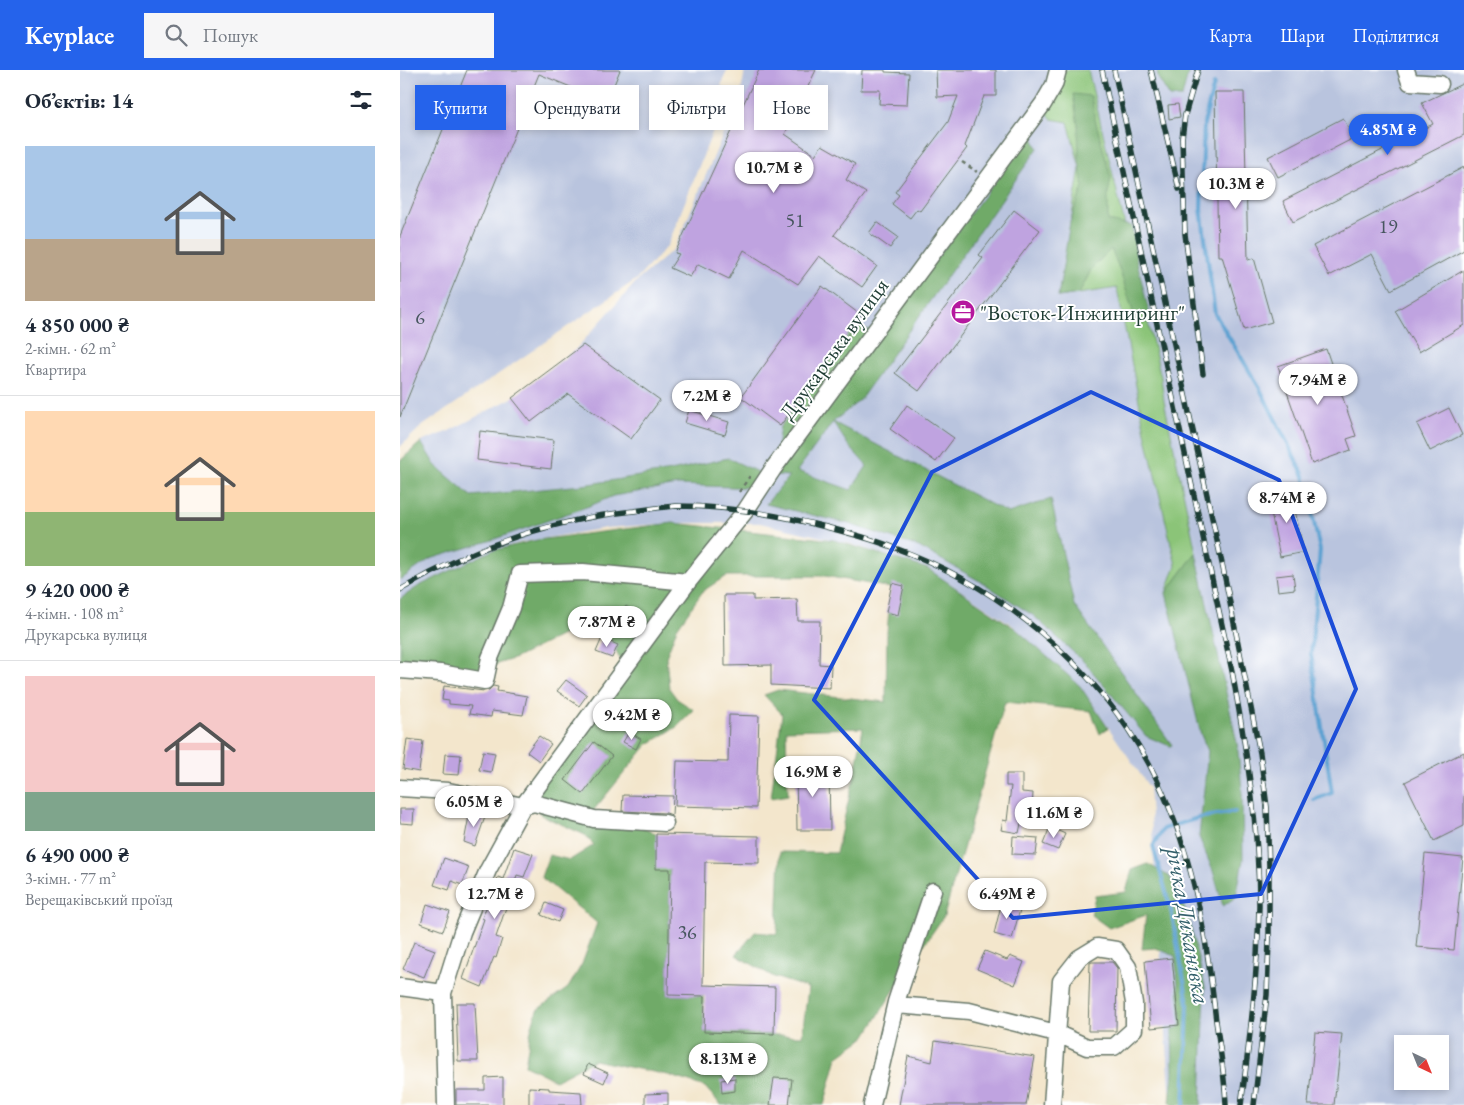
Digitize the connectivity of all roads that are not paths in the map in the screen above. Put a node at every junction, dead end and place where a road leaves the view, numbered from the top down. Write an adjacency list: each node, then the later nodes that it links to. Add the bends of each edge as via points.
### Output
1 (1058, 70): 4 (street, Друкарська вулиця, via 1043,104 746,510)
2 (1406, 70): 3 (street, via 1410,82)
3 (1440, 84)
4 (688, 582): 5 (street, via 583,572 520,574 485,681); 7 (street, Друкарська вулиця)
5 (400, 670)
6 (400, 788): 7 (street, via 448,791)
7 (523, 806): 8 (street, via 534,803 594,819); 11 (street, Друкарська вулиця, via 484,879 462,932)
8 (664, 823)
9 (933, 891): 12 (street)
10 (400, 987): 11 (street)
11 (444, 993): 14 (street, Друкарська вулиця)
12 (896, 1005): 13 (street, via 969,1011); 15 (street)
13 (1056, 1033): 13 (street, via 1087,1048 1114,1048 1134,1029 1134,1003 1128,967 1116,950 1097,947 1079,958 1061,981); 16 (street)
14 (446, 1105)
15 (872, 1105)
16 (1052, 1105)

